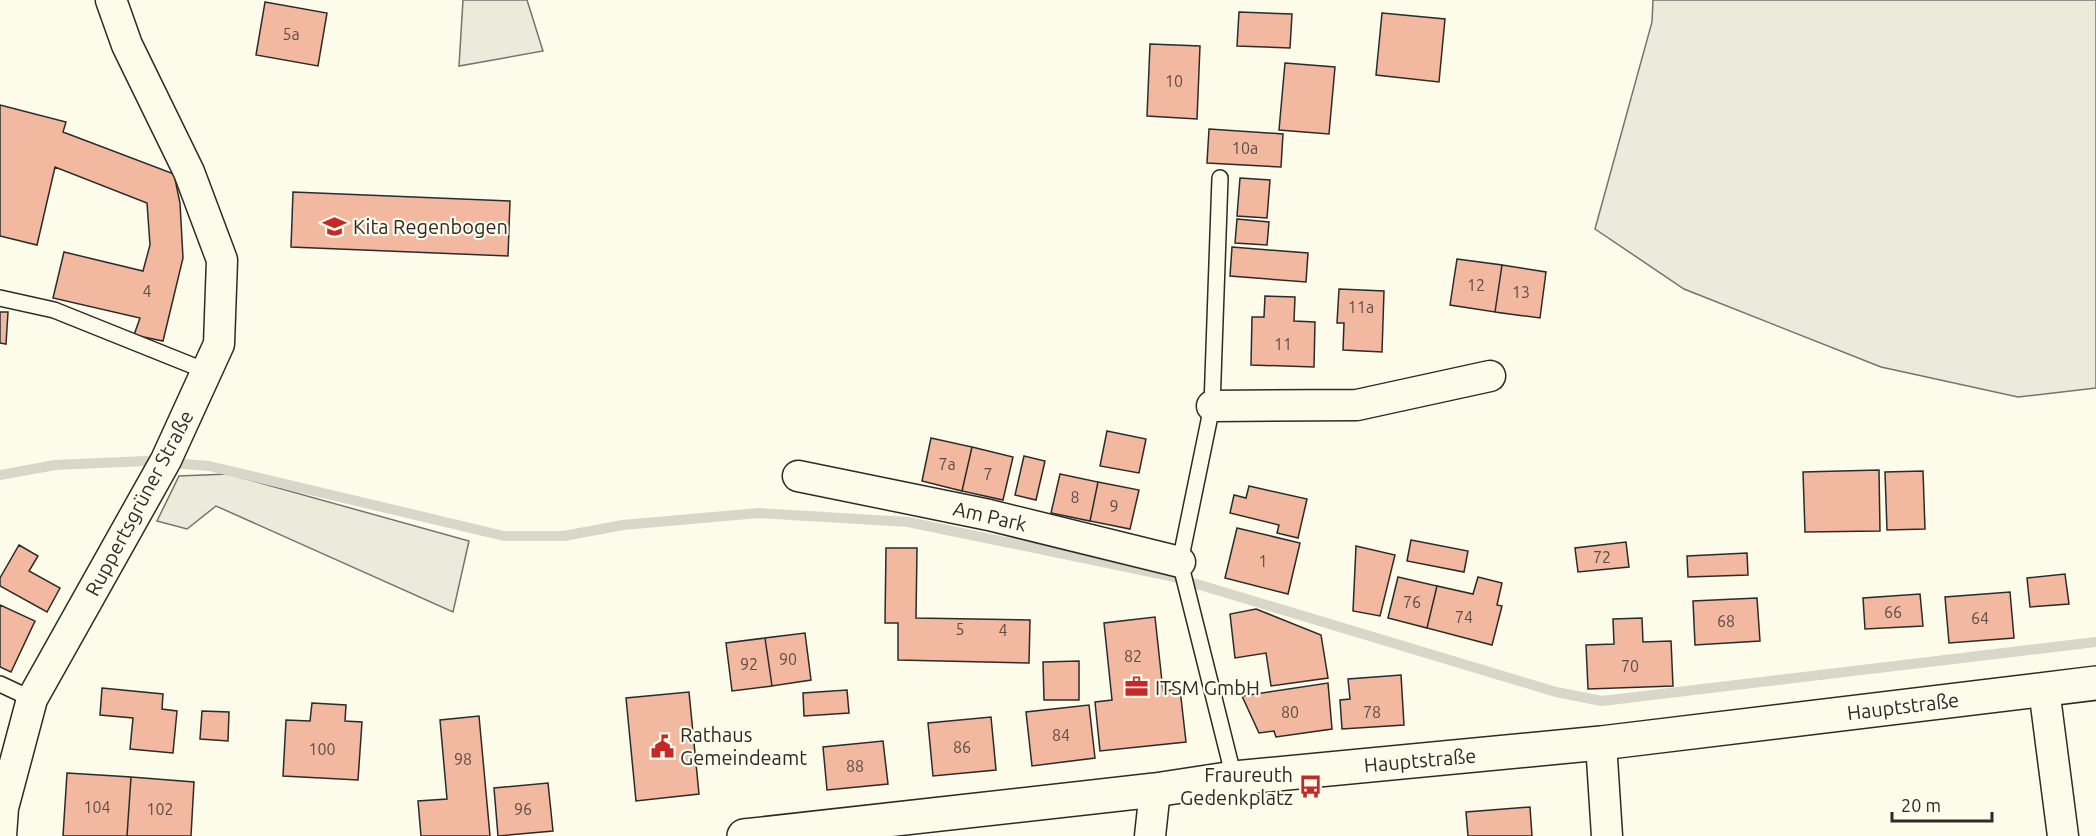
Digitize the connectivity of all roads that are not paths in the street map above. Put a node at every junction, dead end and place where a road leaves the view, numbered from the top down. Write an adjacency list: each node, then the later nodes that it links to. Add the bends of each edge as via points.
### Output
1 (111, 0): 4 (street, Ruppertsgrüner Straße, via 127,45 189,172 222,260 219,344)
2 (1220, 178): 6 (lane)
3 (0, 298): 4 (lane, via 54,310)
4 (206, 371): 12 (street, Ruppertsgrüner Straße, via 166,460)
5 (1490, 376): 6 (street, via 1357,405)
6 (1212, 406): 8 (lane)
7 (798, 476): 8 (street, Am Park, via 989,515)
8 (1180, 562): 14 (lane)
9 (2096, 683): 11 (main road, Hauptstraße)
10 (0, 684): 12 (lane)
11 (2044, 689): 13 (main road, Hauptstraße); 20 (street)
12 (32, 699): 16 (street, Ruppertsgrüner Straße, via 3,808)
13 (1601, 743): 14 (main road, Hauptstraße); 19 (street)
14 (1234, 778): 15 (main road, Hauptstraße)
15 (1155, 790): 17 (main road, Hauptstraße); 18 (street)
16 (1, 836)
17 (744, 836)
18 (1150, 836)
19 (1607, 836)
20 (2063, 836)

